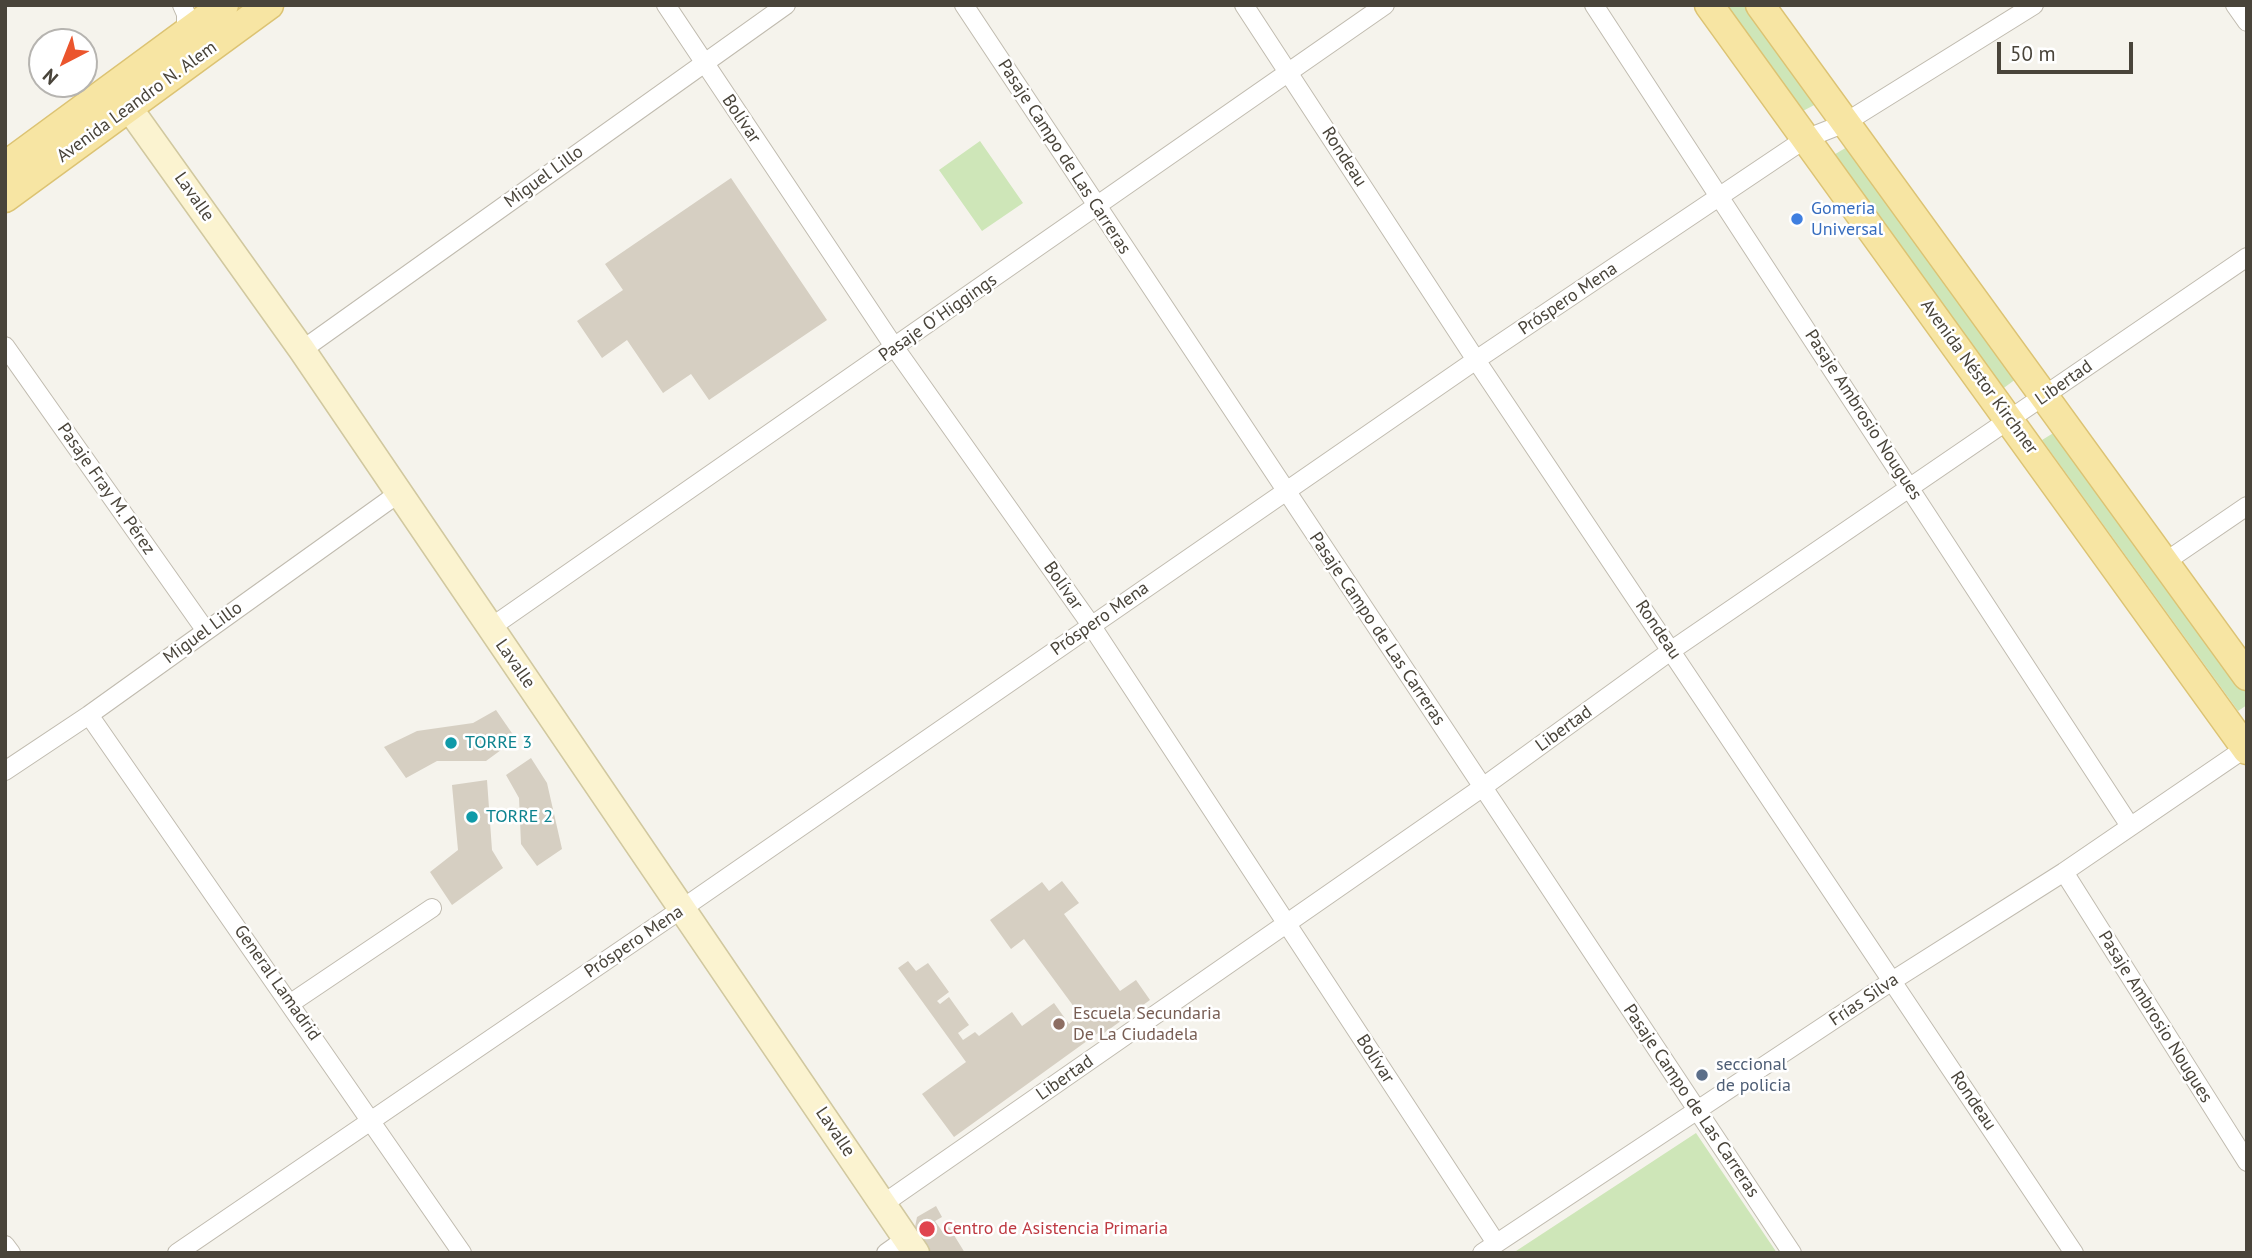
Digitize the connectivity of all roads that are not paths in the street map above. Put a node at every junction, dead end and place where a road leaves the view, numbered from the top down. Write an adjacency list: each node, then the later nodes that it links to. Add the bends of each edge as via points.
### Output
1 (183, 5): 15 (street)
2 (224, 5): 15 (main road, Avenida Leandro N. Alem)
3 (270, 5): 17 (main road, Avenida Leandro N. Alem)
4 (666, 5): 16 (street, Bolívar)
5 (786, 5): 16 (street, Miguel Lillo)
6 (964, 5): 26 (street, Pasaje Campo de Las Carreras)
7 (1244, 5): 18 (street, Rondeau)
8 (1385, 5): 18 (street, Pasaje O´Higgings)
9 (1594, 5): 24 (street, Pasaje Ambrosio Nougues)
10 (1709, 5): 22 (main road, Avenida Néstor Kirchner)
11 (1760, 5): 21 (main road)
12 (2034, 5): 21 (street, Próspero Mena)
13 (2235, 5): 14 (street)
14 (2247, 22)
15 (186, 34): 17 (street); 19 (main road, Avenida Leandro N. Alem)
16 (704, 63): 29 (street, Bolívar); 30 (street, Miguel Lillo)
17 (181, 71): 20 (main road, Avenida Leandro N. Alem)
18 (1290, 74): 26 (street, Pasaje O´Higgings); 31 (street, Rondeau)
19 (94, 101): 20 (street); 23 (main road, Avenida Leandro N. Alem)
20 (129, 108): 25 (main road, Avenida Leandro N. Alem); 30 (street, Lavalle)
21 (1843, 124): 22 (street, Próspero Mena); 32 (main road)
22 (1805, 139): 24 (street, Próspero Mena); 33 (main road, Avenida Néstor Kirchner)
23 (5, 166)
24 (1720, 197): 31 (street, Próspero Mena); 34 (street, Pasaje Ambrosio Nougues)
25 (5, 198)
26 (1097, 208): 29 (street, Pasaje O´Higgings); 35 (street, Pasaje Campo de Las Carreras)
27 (2247, 257): 32 (street, Libertad)
28 (5, 346): 41 (street, Pasaje Fray M. Pérez)
29 (895, 348): 39 (street, Bolívar); 40 (street, Pasaje O´Higgings)
30 (302, 350): 36 (street, Lavalle)
31 (1476, 360): 35 (street, Próspero Mena); 42 (street, Rondeau)
32 (2045, 396): 33 (street, Libertad); 38 (main road)
33 (2011, 420): 34 (street, Libertad); 45 (main road, Avenida Néstor Kirchner)
34 (1910, 487): 42 (street, Libertad); 48 (street, Pasaje Ambrosio Nougues)
35 (1284, 491): 39 (street, Próspero Mena); 47 (street, Pasaje Campo de Las Carreras)
36 (399, 493): 40 (street, Lavalle); 41 (street, Miguel Lillo)
37 (2247, 506): 38 (street)
38 (2165, 562): 43 (main road)
39 (1091, 625): 51 (street, Próspero Mena); 52 (street, Bolívar)
40 (490, 628): 51 (street, Lavalle)
41 (206, 632): 44 (street, Miguel Lillo)
42 (1672, 650): 47 (street, Libertad); 53 (street, Rondeau)
43 (2247, 676)
44 (89, 715): 46 (street, Miguel Lillo); 54 (street, General Lamadrid)
45 (2246, 748): 48 (street, Frías Silva)
46 (5, 771)
47 (1483, 787): 52 (street, Libertad); 55 (street, Pasaje Campo de Las Carreras)
48 (2130, 826): 49 (street, Frías Silva)
49 (2064, 872): 53 (street, Frías Silva); 57 (street, Pasaje Ambrosio Nougues)
50 (432, 908): 54 (street)
51 (683, 908): 56 (street, Próspero Mena); 58 (street, Lavalle)
52 (1286, 925): 58 (street, Libertad); 61 (street, Bolívar)
53 (1892, 981): 55 (street, Frías Silva); 66 (street, Rondeau)
54 (291, 1003): 56 (street, General Lamadrid)
55 (1697, 1111): 61 (street, Frías Silva); 65 (street, Pasaje Campo de Las Carreras)
56 (373, 1121): 63 (street, Próspero Mena); 64 (street, General Lamadrid)
57 (2247, 1162)
58 (883, 1204): 60 (street, Lavalle)
59 (5, 1245): 62 (street)
60 (903, 1248)
61 (1489, 1248)
62 (11, 1253)
63 (177, 1253)
64 (462, 1253)
65 (1792, 1253)
66 (2074, 1253)

